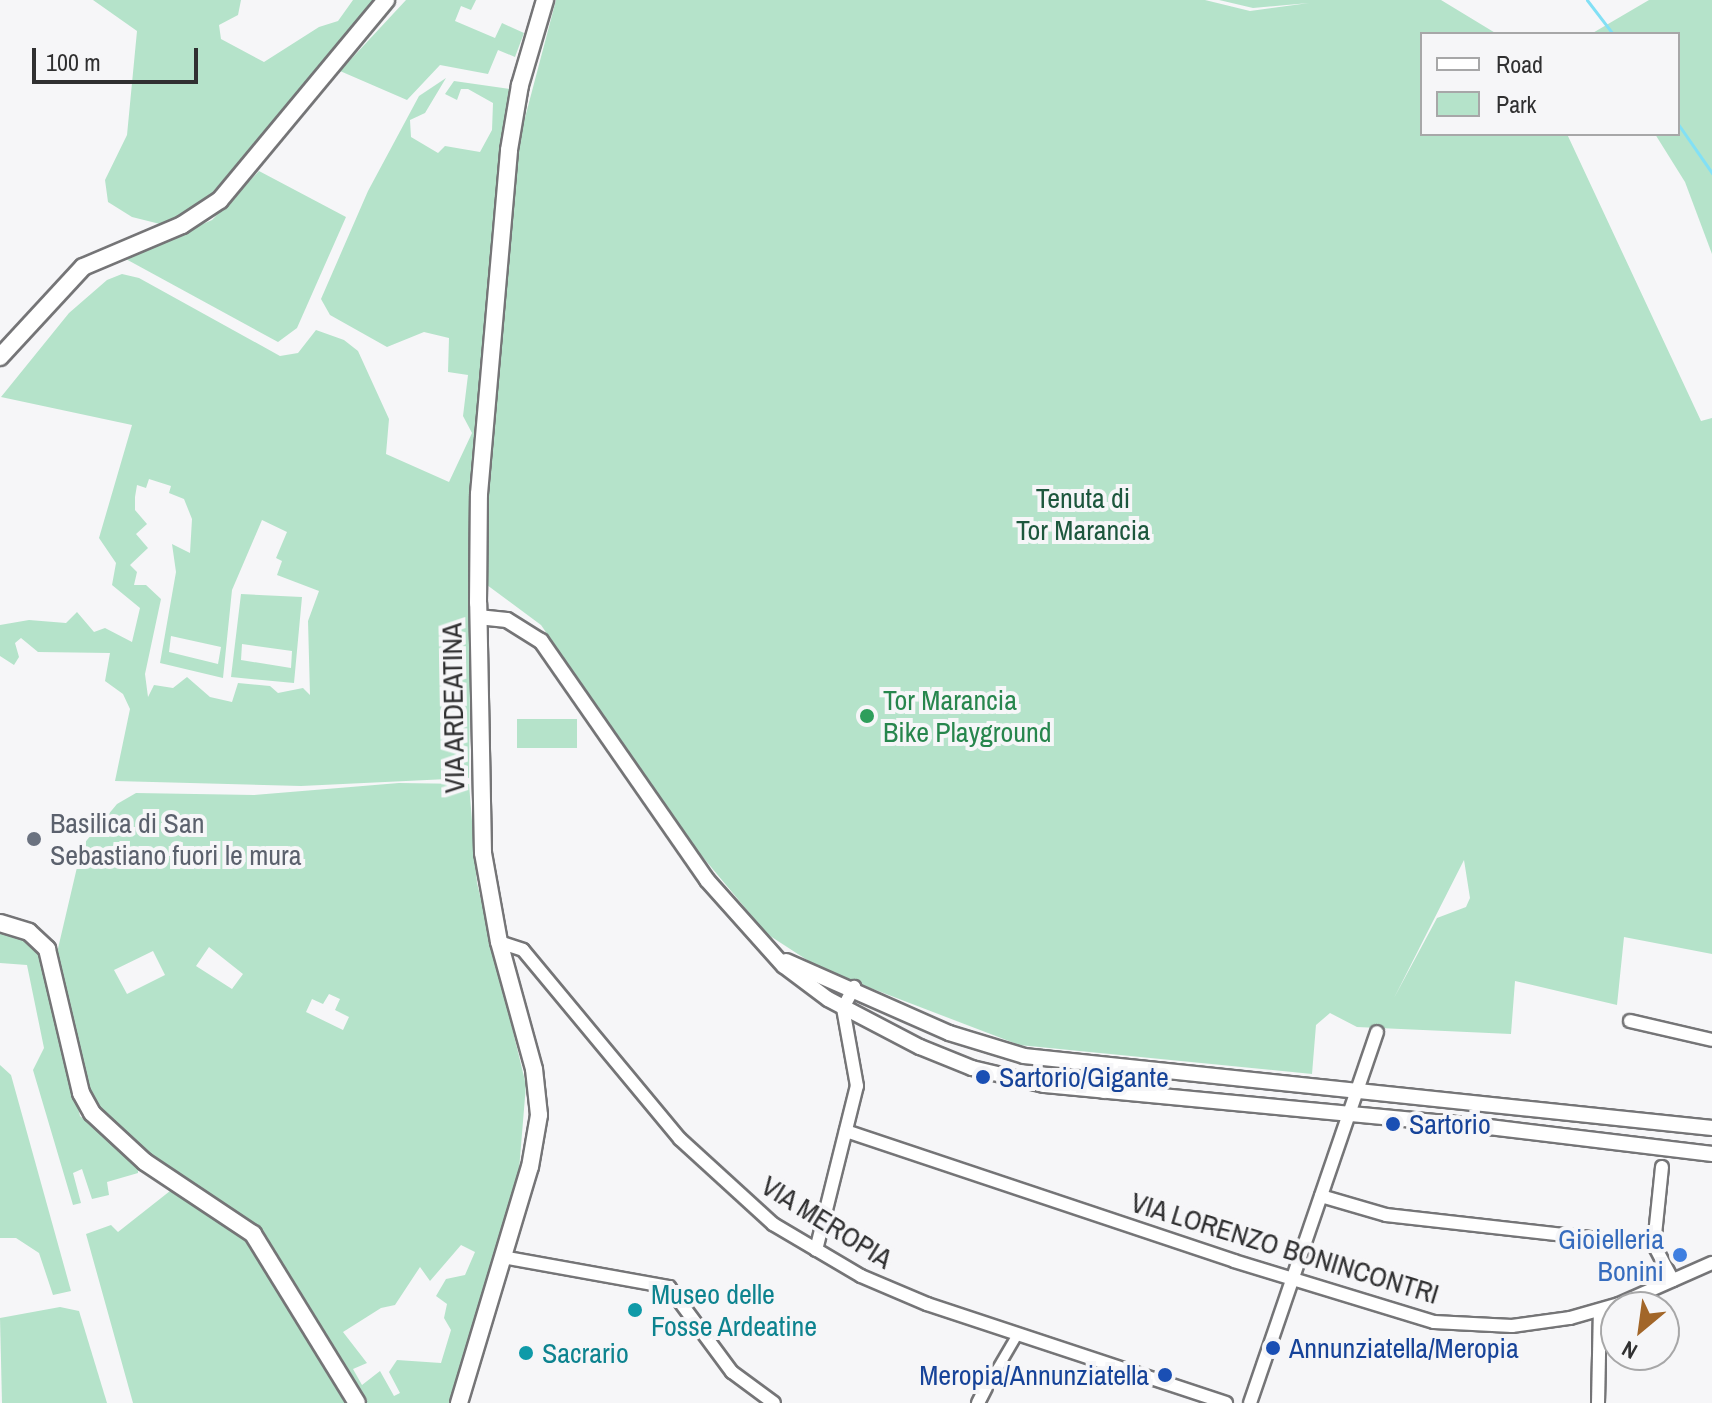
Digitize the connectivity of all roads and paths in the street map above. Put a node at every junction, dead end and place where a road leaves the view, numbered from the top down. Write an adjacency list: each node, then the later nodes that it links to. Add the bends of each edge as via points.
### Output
1 (386, 0): 3 (main road, via 214,206 83,267)
2 (545, 0): 4 (main road, VIA ARDEATINA, via 520,85 509,150 479,494)
3 (0, 357)
4 (478, 617): 6 (main road, VIA ARDEATINA, via 480,824); 7 (street, via 507,620 541,641 707,880)
5 (0, 923): 33 (main road, via 29,932 47,949 81,1093 92,1113 145,1162 253,1234)
6 (499, 942): 24 (street, VIA MEROPIA, via 523,950 713,1173 761,1215); 25 (main road, VIA ARDEATINA, via 525,1029 539,1115)
7 (775, 956): 8 (street); 9 (street)
8 (854, 987): 9 (street); 13 (street, via 983,1045)
9 (843, 1008): 15 (street, via 972,1068); 18 (street, via 857,1075)
10 (1630, 1021): 12 (street)
11 (1377, 1032): 14 (street)
12 (1712, 1040)
13 (1106, 1066): 14 (street); 15 (street)
14 (1358, 1090): 16 (street); 17 (street)
15 (1104, 1092): 16 (street)
16 (1348, 1116): 19 (street); 22 (street)
17 (1712, 1128)
18 (846, 1131): 24 (street); 27 (street, VIA LORENZO BONINCONTRI)
19 (1664, 1148): 20 (street); 21 (street)
20 (1712, 1154)
21 (1662, 1167): 23 (street)
22 (1321, 1196): 23 (street, via 1386,1215); 27 (street)
23 (1654, 1245): 28 (street)
24 (816, 1250): 31 (street, VIA MEROPIA, via 888,1288)
25 (502, 1257): 34 (main road, VIA ARDEATINA); 35 (street, via 669,1287 732,1372)
26 (1712, 1263): 28 (street, VIA LORENZO BONINCONTRI)
27 (1292, 1279): 30 (street, VIA LORENZO BONINCONTRI, via 1445,1323 1526,1325); 38 (street)
28 (1673, 1280): 29 (street, VIA LORENZO BONINCONTRI)
29 (1646, 1291)
30 (1600, 1310): 39 (street)
31 (1017, 1334): 32 (street); 37 (street, VIA MEROPIA)
32 (986, 1387): 36 (street)
33 (357, 1403)
34 (459, 1403)
35 (774, 1403)
36 (978, 1403)
37 (1226, 1403)
38 (1250, 1403)
39 (1598, 1403)

